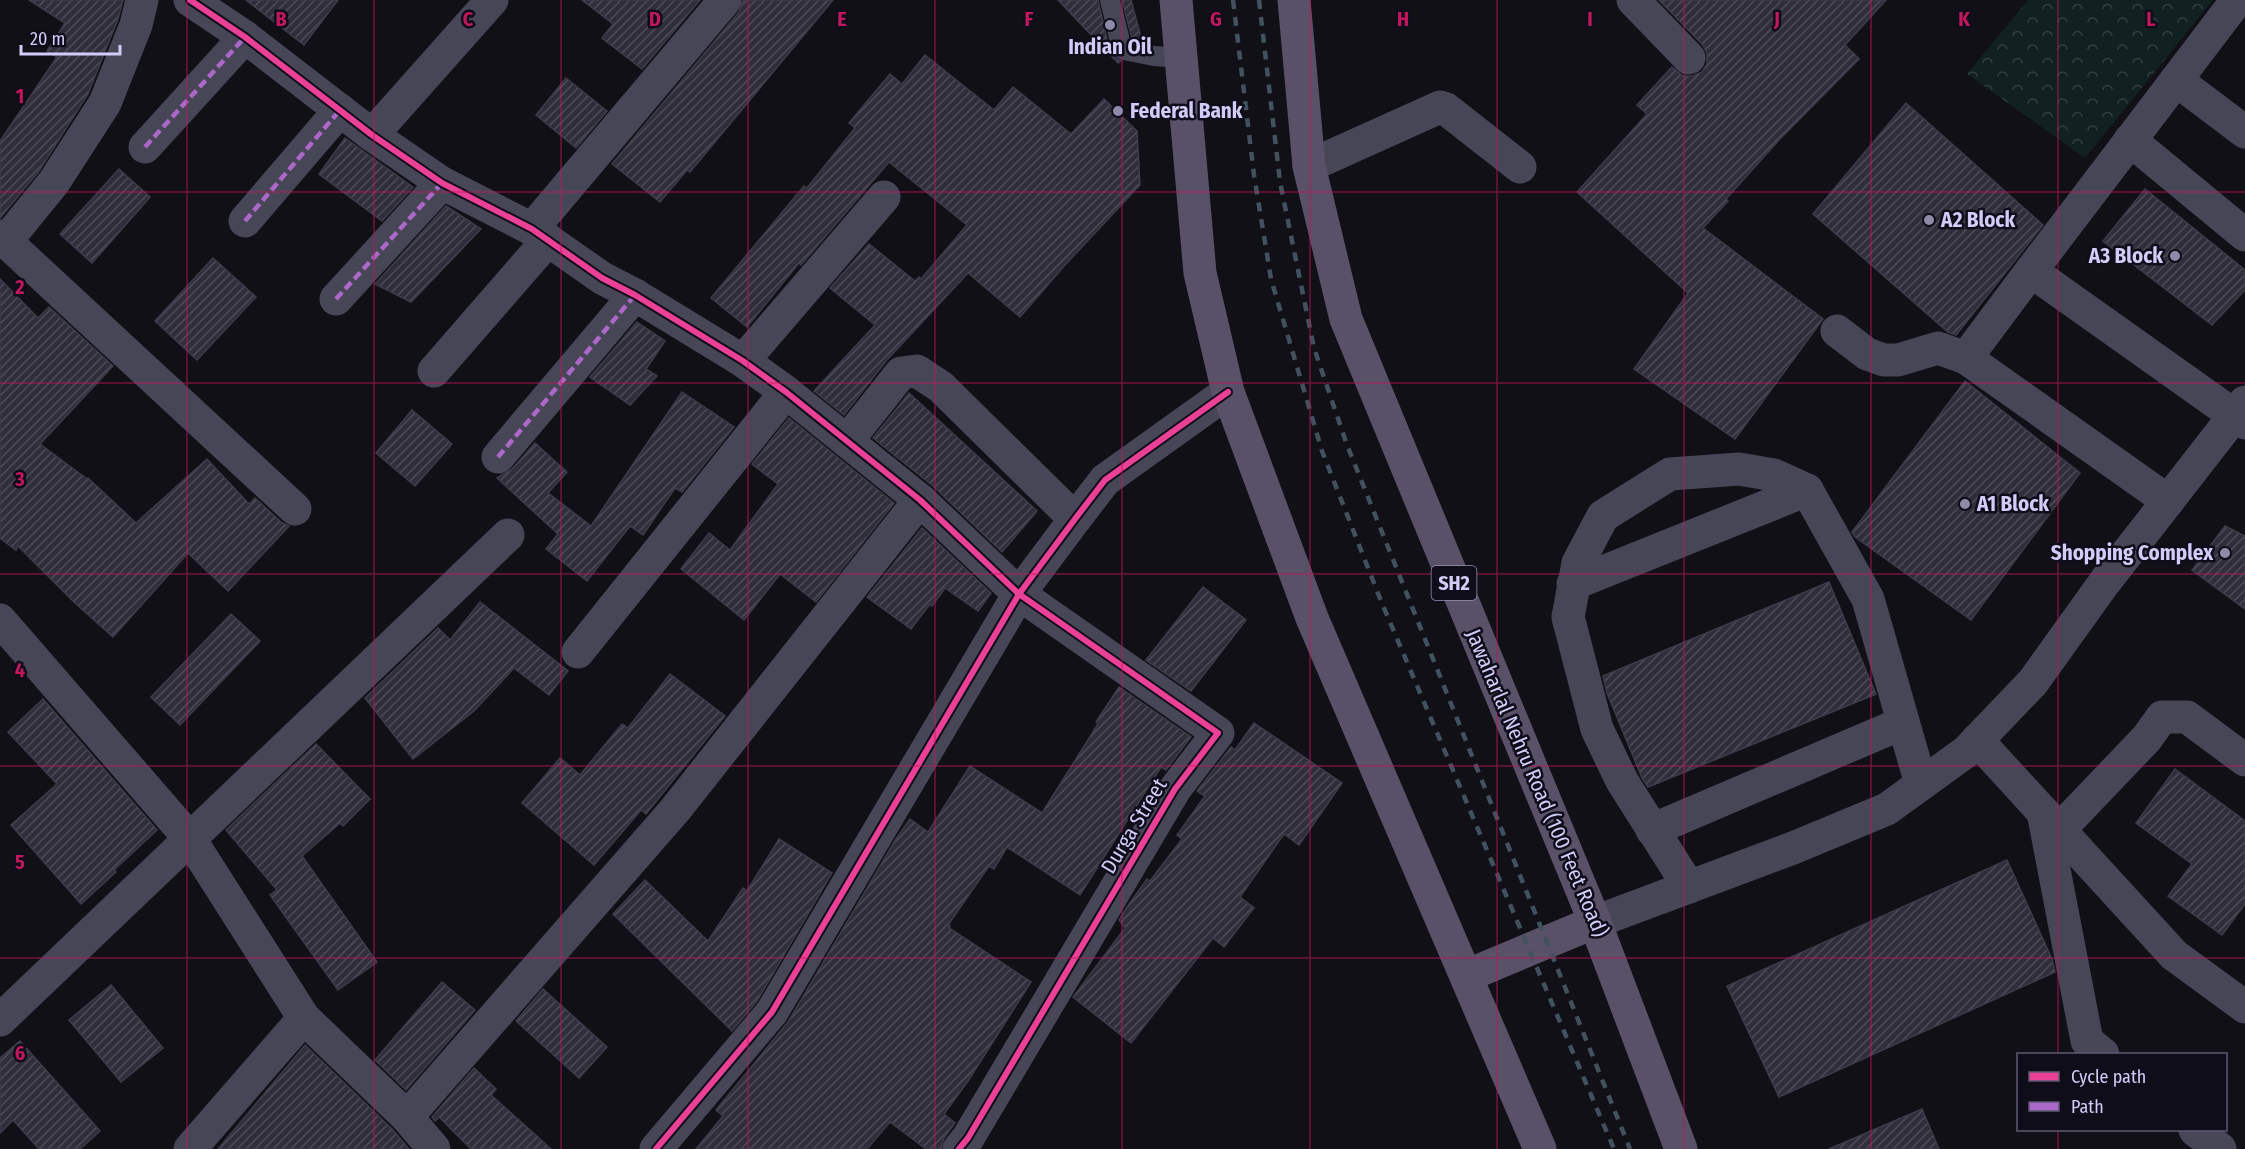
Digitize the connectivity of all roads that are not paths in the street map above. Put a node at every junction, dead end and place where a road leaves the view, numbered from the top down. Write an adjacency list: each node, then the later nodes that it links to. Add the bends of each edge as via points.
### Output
1 (142, 0): 26 (street, via 105,103 54,182)
2 (190, 0): 10 (street)
3 (492, 0): 16 (street)
4 (725, 0): 24 (street)
5 (1110, 0): 11 (lane, via 1124,50)
6 (1176, 0): 11 (main road)
7 (1294, 0): 19 (main road, Jawaharlal Nehru Road (100 Feet Road) / SH2)
8 (1633, 0): 12 (street)
9 (2237, 0): 13 (street)
10 (245, 38): 14 (street); 18 (street)
11 (1181, 58): 35 (main road, via 1200,273)
12 (1689, 58)
13 (2176, 80): 15 (street); 17 (street)
14 (340, 110): 16 (street); 23 (street)
15 (2245, 132)
16 (372, 135): 21 (street)
17 (2130, 140): 25 (street); 27 (street)
18 (145, 147)
19 (1310, 166): 20 (street, via 1440,107); 57 (main road, Jawaharlal Nehru Road (100 Feet Road) / SH2, via 1346,320)
20 (1520, 167)
21 (442, 183): 24 (street); 29 (street)
22 (884, 197): 32 (street)
23 (245, 221)
24 (540, 235): 28 (street, via 602,278); 33 (street)
25 (2245, 235)
26 (3, 238): 42 (street)
27 (2031, 271): 31 (street); 36 (street)
28 (635, 295): 32 (street); 38 (street)
29 (336, 299)
30 (1837, 331): 31 (street, via 1867,354 1884,360 1898,360 1938,348)
31 (1966, 358): 41 (street)
32 (743, 362): 34 (street)
33 (434, 371)
34 (786, 392): 37 (street); 48 (street)
35 (1228, 392): 43 (street, via 1105,480); 58 (main road, via 1312,618)
36 (2242, 414): 41 (street)
37 (847, 441): 40 (street); 43 (street, via 901,374 917,371 941,387)
38 (498, 457)
39 (1807, 490): 45 (street); 45 (street, via 1774,475 1739,469 1670,474 1603,516 1578,563); 49 (street, via 1868,599)
40 (920, 500): 46 (street); 63 (street, via 675,810)
41 (2168, 501): 50 (street, via 2033,681)
42 (295, 509)
43 (1075, 519): 46 (street)
44 (508, 535): 55 (street)
45 (1573, 584): 54 (street, via 1568,617 1597,729 1622,781)
46 (1019, 594): 66 (street, via 772,1012); 67 (street, Durga Street, via 1218,733 1175,789)
47 (0, 620): 55 (street)
48 (578, 652)
49 (1904, 723): 52 (street); 54 (street)
50 (1977, 740): 52 (street, via 1968,751); 53 (street)
51 (2245, 760): 53 (street, via 2187,717 2162,717 2147,738)
52 (1921, 784): 56 (street, via 1887,809)
53 (2051, 821): 59 (street, via 2174,955); 62 (street, via 2087,1041)
54 (1653, 830): 56 (street)
55 (190, 838): 60 (street); 61 (street)
56 (1689, 887): 57 (street)
57 (1595, 922): 58 (main road); 69 (main road, Jawaharlal Nehru Road (100 Feet Road) / SH2)
58 (1466, 976): 68 (main road)
59 (2245, 1007)
60 (2, 1011)
61 (304, 1018): 63 (street); 64 (street)
62 (2102, 1053)
63 (406, 1116): 65 (street)
64 (190, 1149)
65 (434, 1149)
66 (656, 1149)
67 (959, 1149)
68 (1540, 1149)
69 (1681, 1149)

